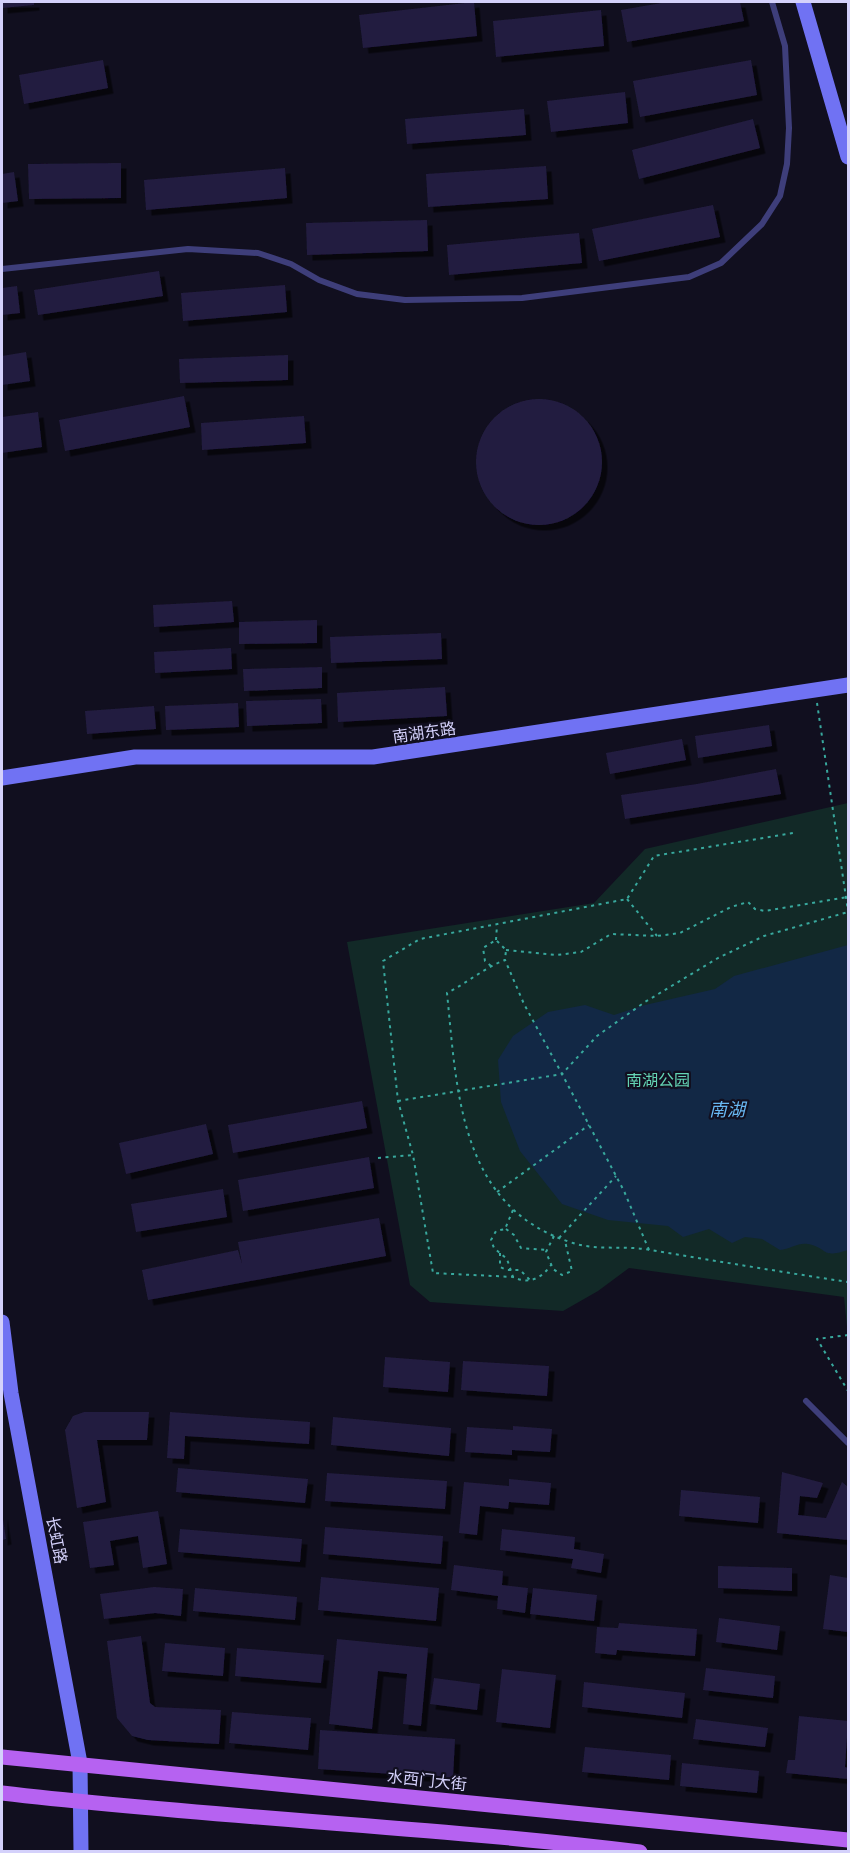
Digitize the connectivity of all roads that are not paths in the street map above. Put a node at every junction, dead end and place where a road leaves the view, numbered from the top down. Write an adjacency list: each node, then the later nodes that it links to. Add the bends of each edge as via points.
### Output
1 (772, 2): 4 (lane, via 785,46 789,128 780,196 762,224 721,263 689,277 522,298 405,300 357,294 258,253 188,249)
2 (803, 2): 3 (street)
3 (849, 157)
4 (2, 269)
5 (849, 685): 6 (street, 南湖东路, via 373,757 135,757)
6 (2, 778)
7 (2, 1322): 11 (street, 长虹路, via 11,1393)
8 (806, 1401): 9 (lane)
9 (849, 1443)
10 (2, 1757): 11 (main road, 水西门大街)
11 (80, 1763): 13 (street, 长虹路); 14 (main road, 水西门大街)
12 (2, 1793): 13 (main road)
13 (80, 1802): 15 (street, 长虹路); 16 (main road, via 549,1840)
14 (849, 1840)
15 (81, 1851)
16 (640, 1851)

